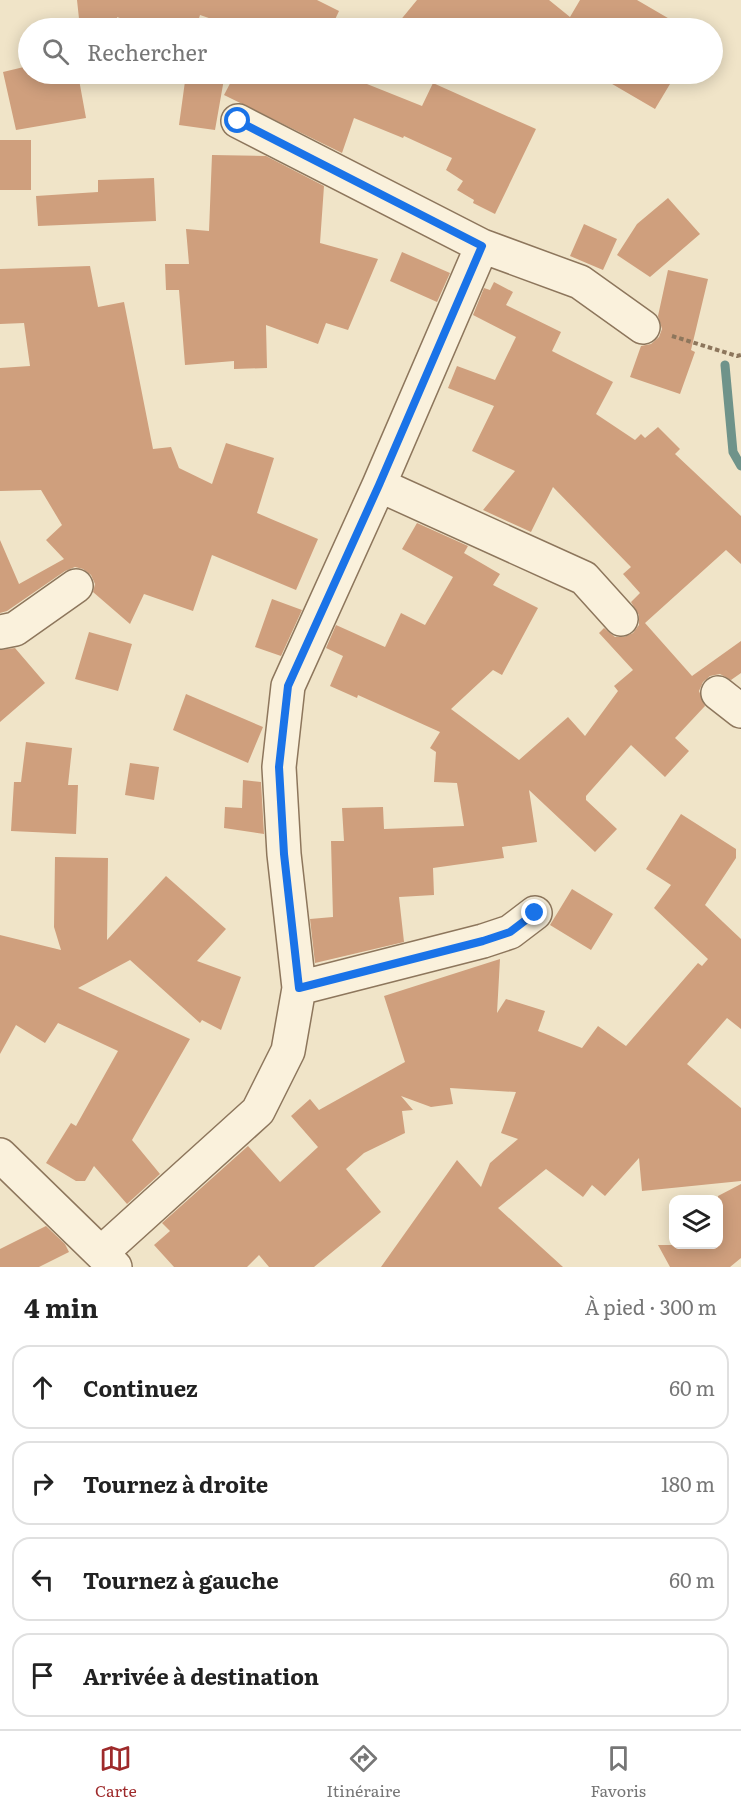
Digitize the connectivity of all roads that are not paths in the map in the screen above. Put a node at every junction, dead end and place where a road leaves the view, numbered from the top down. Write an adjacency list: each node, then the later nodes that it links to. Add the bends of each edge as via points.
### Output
1 (238, 121): 2 (street)
2 (482, 246): 3 (street, via 579,282); 4 (street)
3 (643, 327)
4 (379, 485): 6 (street, via 584,578); 9 (street, via 288,686 279,767)
5 (76, 586): 7 (street, via 15,629)
6 (621, 619)
7 (0, 632)
8 (535, 913): 9 (street, via 510,932 483,941)
9 (299, 988): 11 (street, via 288,1051 258,1110)
10 (0, 1155): 11 (street)
11 (108, 1260)

